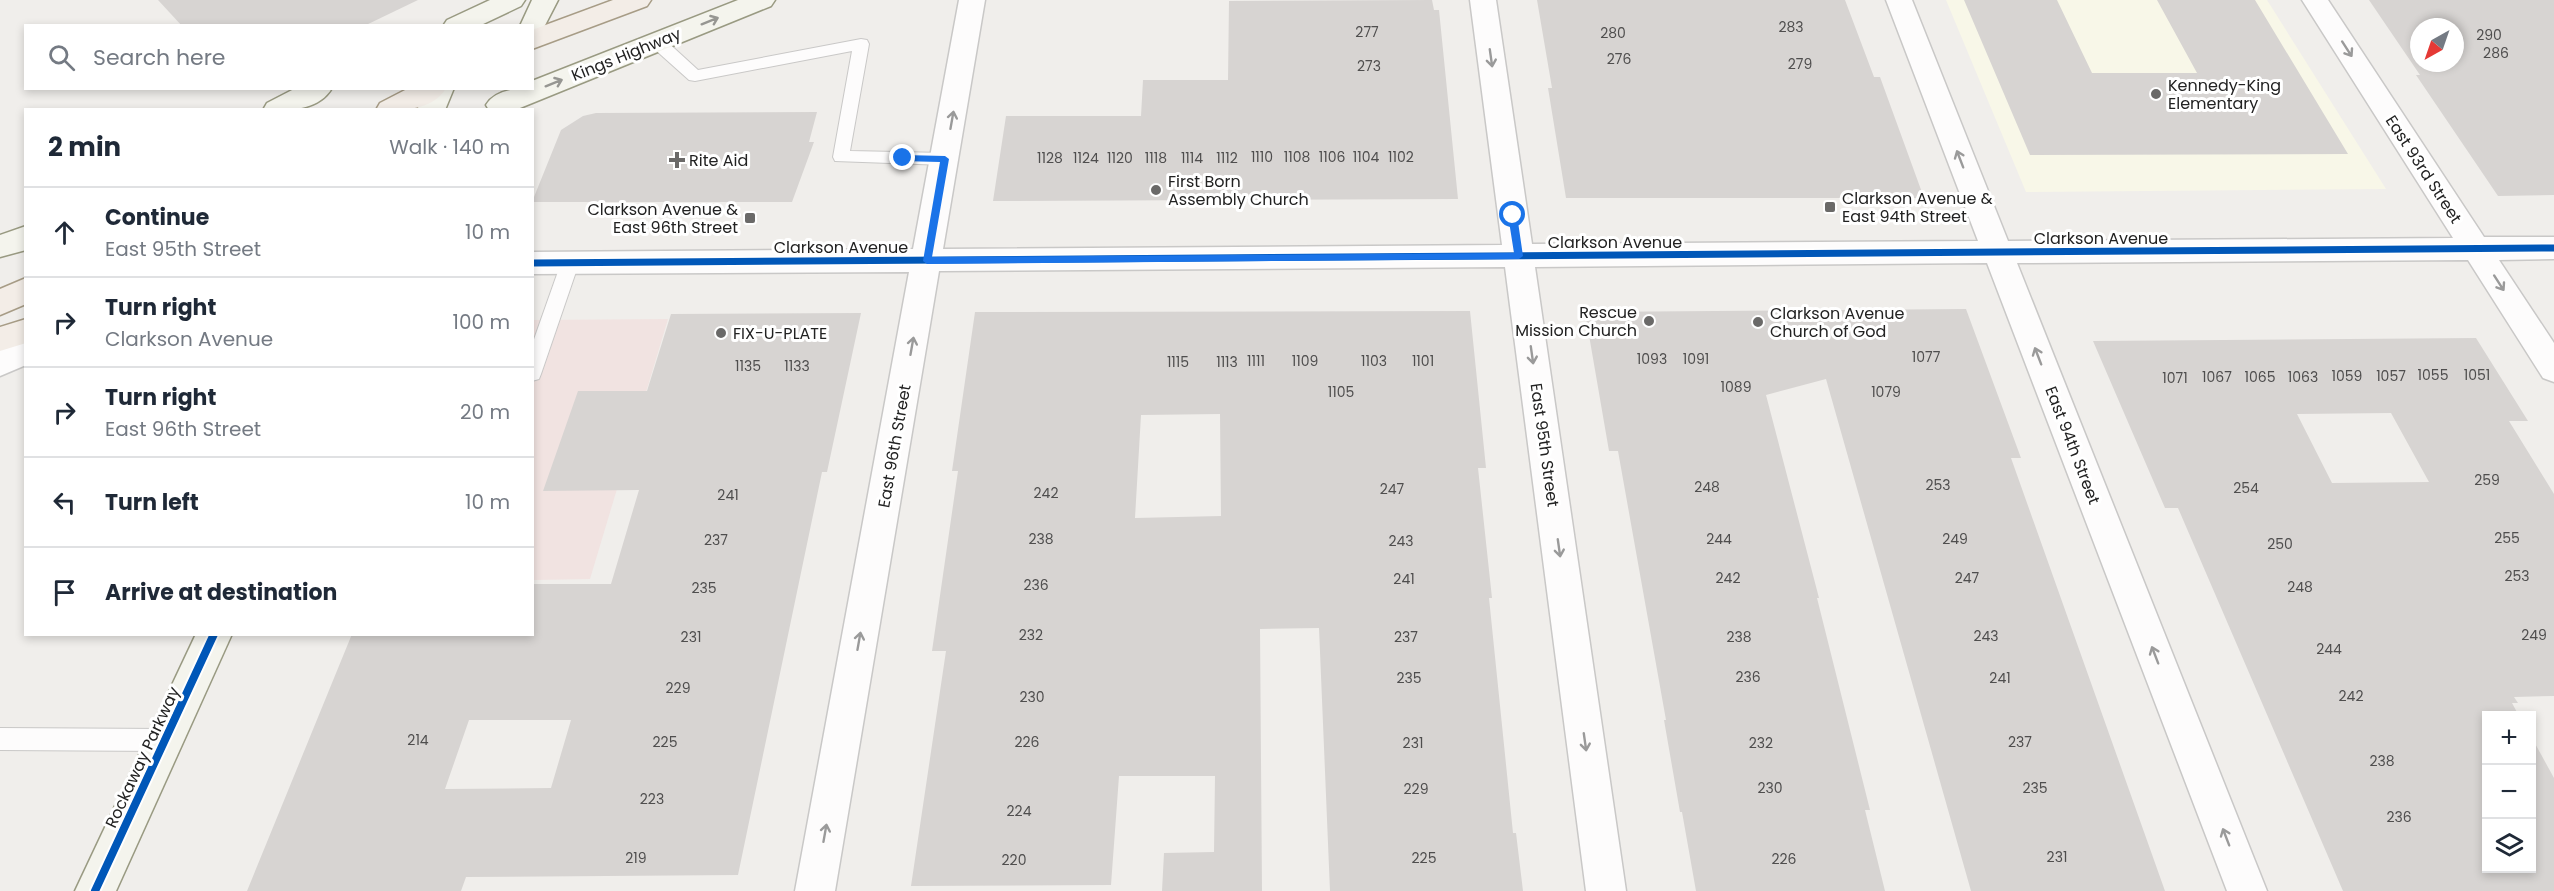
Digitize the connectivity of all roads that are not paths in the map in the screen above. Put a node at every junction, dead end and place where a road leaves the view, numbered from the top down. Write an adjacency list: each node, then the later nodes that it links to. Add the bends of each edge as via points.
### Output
1 (512, 0): 9 (street)
2 (544, 0): 10 (street)
3 (638, 0): 11 (main road)
4 (762, 0): 12 (street, Kings Highway, one-way to 4)
5 (972, 0): 22 (street, East 96th Street, one-way to 5)
6 (1483, 0): 28 (street, East 95th Street, one-way to 28)
7 (1899, 0): 27 (street, East 94th Street, one-way to 7)
8 (2315, 0): 26 (street, East 93rd Street, one-way to 26)
9 (471, 17)
10 (533, 24)
11 (534, 39)
12 (657, 42): 13 (street, Kings Highway, one-way to 12); 22 (lane, via 695,76 861,44 841,157)
13 (534, 89)
14 (315, 90): 19 (street)
15 (429, 90): 20 (main road)
16 (440, 90): 21 (street)
17 (533, 90): 18 (street, Kings Highway, one-way to 17)
18 (499, 103)
19 (281, 108)
20 (394, 108)
21 (432, 108)
22 (945, 159): 29 (street, East 96th Street)
23 (24, 238): 24 (street)
24 (0, 246)
25 (2554, 248): 26 (street, Clarkson Avenue)
26 (2476, 249): 27 (street, Clarkson Avenue); 39 (street, East 93rd Street, one-way to 39)
27 (1997, 252): 28 (street, Clarkson Avenue); 46 (street, East 94th Street, one-way to 27)
28 (1519, 256): 29 (street, Clarkson Avenue); 45 (street, East 95th Street, one-way to 45)
29 (927, 261): 31 (street, Clarkson Avenue); 44 (street, East 96th Street, one-way to 29)
30 (534, 262): 31 (street, Clarkson Avenue)
31 (570, 263): 38 (lane)
32 (24, 291): 33 (main road)
33 (0, 303)
34 (24, 333): 35 (main road)
35 (0, 339)
36 (24, 351): 37 (street)
37 (0, 363)
38 (534, 369)
39 (2554, 369)
40 (213, 636): 42 (street, Rockaway Parkway)
41 (0, 739): 42 (lane)
42 (164, 740): 43 (street, Rockaway Parkway)
43 (95, 891)
44 (815, 891)
45 (1606, 891)
46 (2247, 891)

